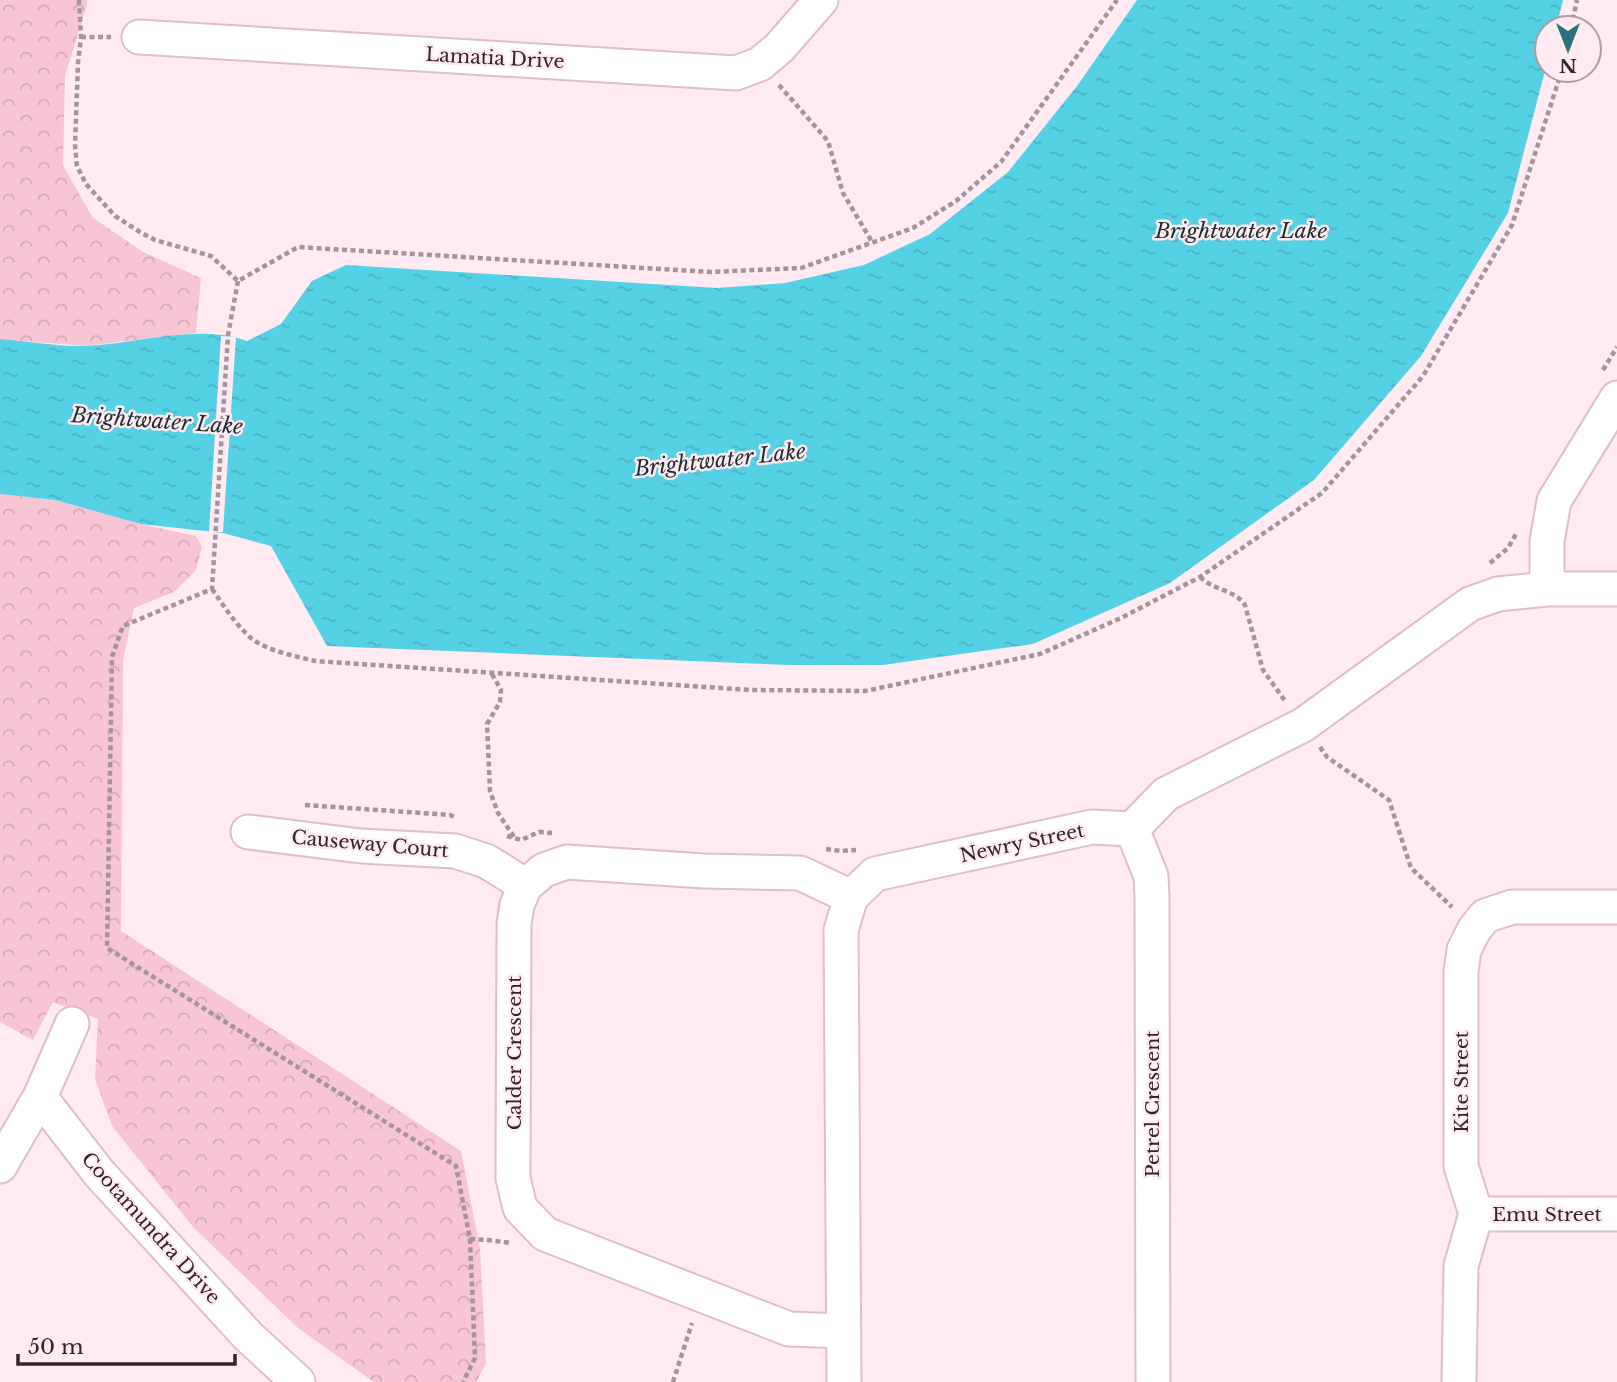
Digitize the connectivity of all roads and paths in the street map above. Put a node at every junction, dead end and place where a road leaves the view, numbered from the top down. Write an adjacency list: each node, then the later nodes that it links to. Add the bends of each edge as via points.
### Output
1 (79, 0): 8 (path, via 75,146 77,166 86,184 115,216 132,227 155,240 211,256)
2 (821, 0): 5 (street, Lamatia Drive)
3 (1117, 0): 7 (path, via 1001,162 956,201 913,228)
4 (139, 37): 5 (street, Lamatia Drive, via 736,73)
5 (760, 64): 7 (path, via 828,141 843,193)
6 (1559, 84): 16 (path, via 1512,225 1423,376 1322,493 1200,577 1040,654 865,691 751,690)
7 (873, 242): 8 (path, via 801,268 711,272 298,247)
8 (238, 281): 13 (path, via 228,335)
9 (1617, 347): 10 (path)
10 (1607, 389): 14 (street, via 1554,501 1547,541)
11 (1518, 531): 12 (path, via 1507,548)
12 (1482, 569)
13 (212, 589): 16 (path, via 253,639 279,652 315,661); 32 (path, via 123,626 112,657 107,948 456,1166)
14 (1547, 589): 15 (street); 19 (street, via 1499,594 1470,604 1303,725 1166,794)
15 (1617, 589)
16 (492, 674): 21 (path, via 501,690 500,702 487,724 490,791)
17 (1286, 702): 18 (path)
18 (1275, 709)
19 (1132, 829): 24 (street, Newry Street, via 1092,827 875,874); 39 (street, Petrel Crescent, via 1151,887)
20 (248, 832): 23 (street, Causeway Court, via 361,846 455,851 486,861)
21 (514, 837)
22 (521, 840): 23 (path)
23 (515, 879): 24 (street, via 567,862 800,873); 34 (street, Calder Crescent, via 513,1178 520,1208 545,1234 789,1329)
24 (851, 897): 34 (street, via 841,930)
25 (1617, 907): 29 (street, Kite Street, via 1512,907 1485,916 1464,950 1461,1166)
26 (72, 1024): 27 (street)
27 (40, 1097): 28 (street); 35 (street, Cootamundra Drive, via 99,1173 248,1336)
28 (0, 1166)
29 (1476, 1214): 30 (street, Emu Street); 40 (street, via 1461,1266)
30 (1617, 1214)
31 (508, 1236): 32 (path, via 512,1243)
32 (470, 1239): 36 (path, via 475,1358)
33 (704, 1326): 37 (path, via 692,1322)
34 (843, 1331): 38 (street)
35 (298, 1382)
36 (463, 1382)
37 (673, 1382)
38 (844, 1382)
39 (1153, 1382)
40 (1459, 1382)

